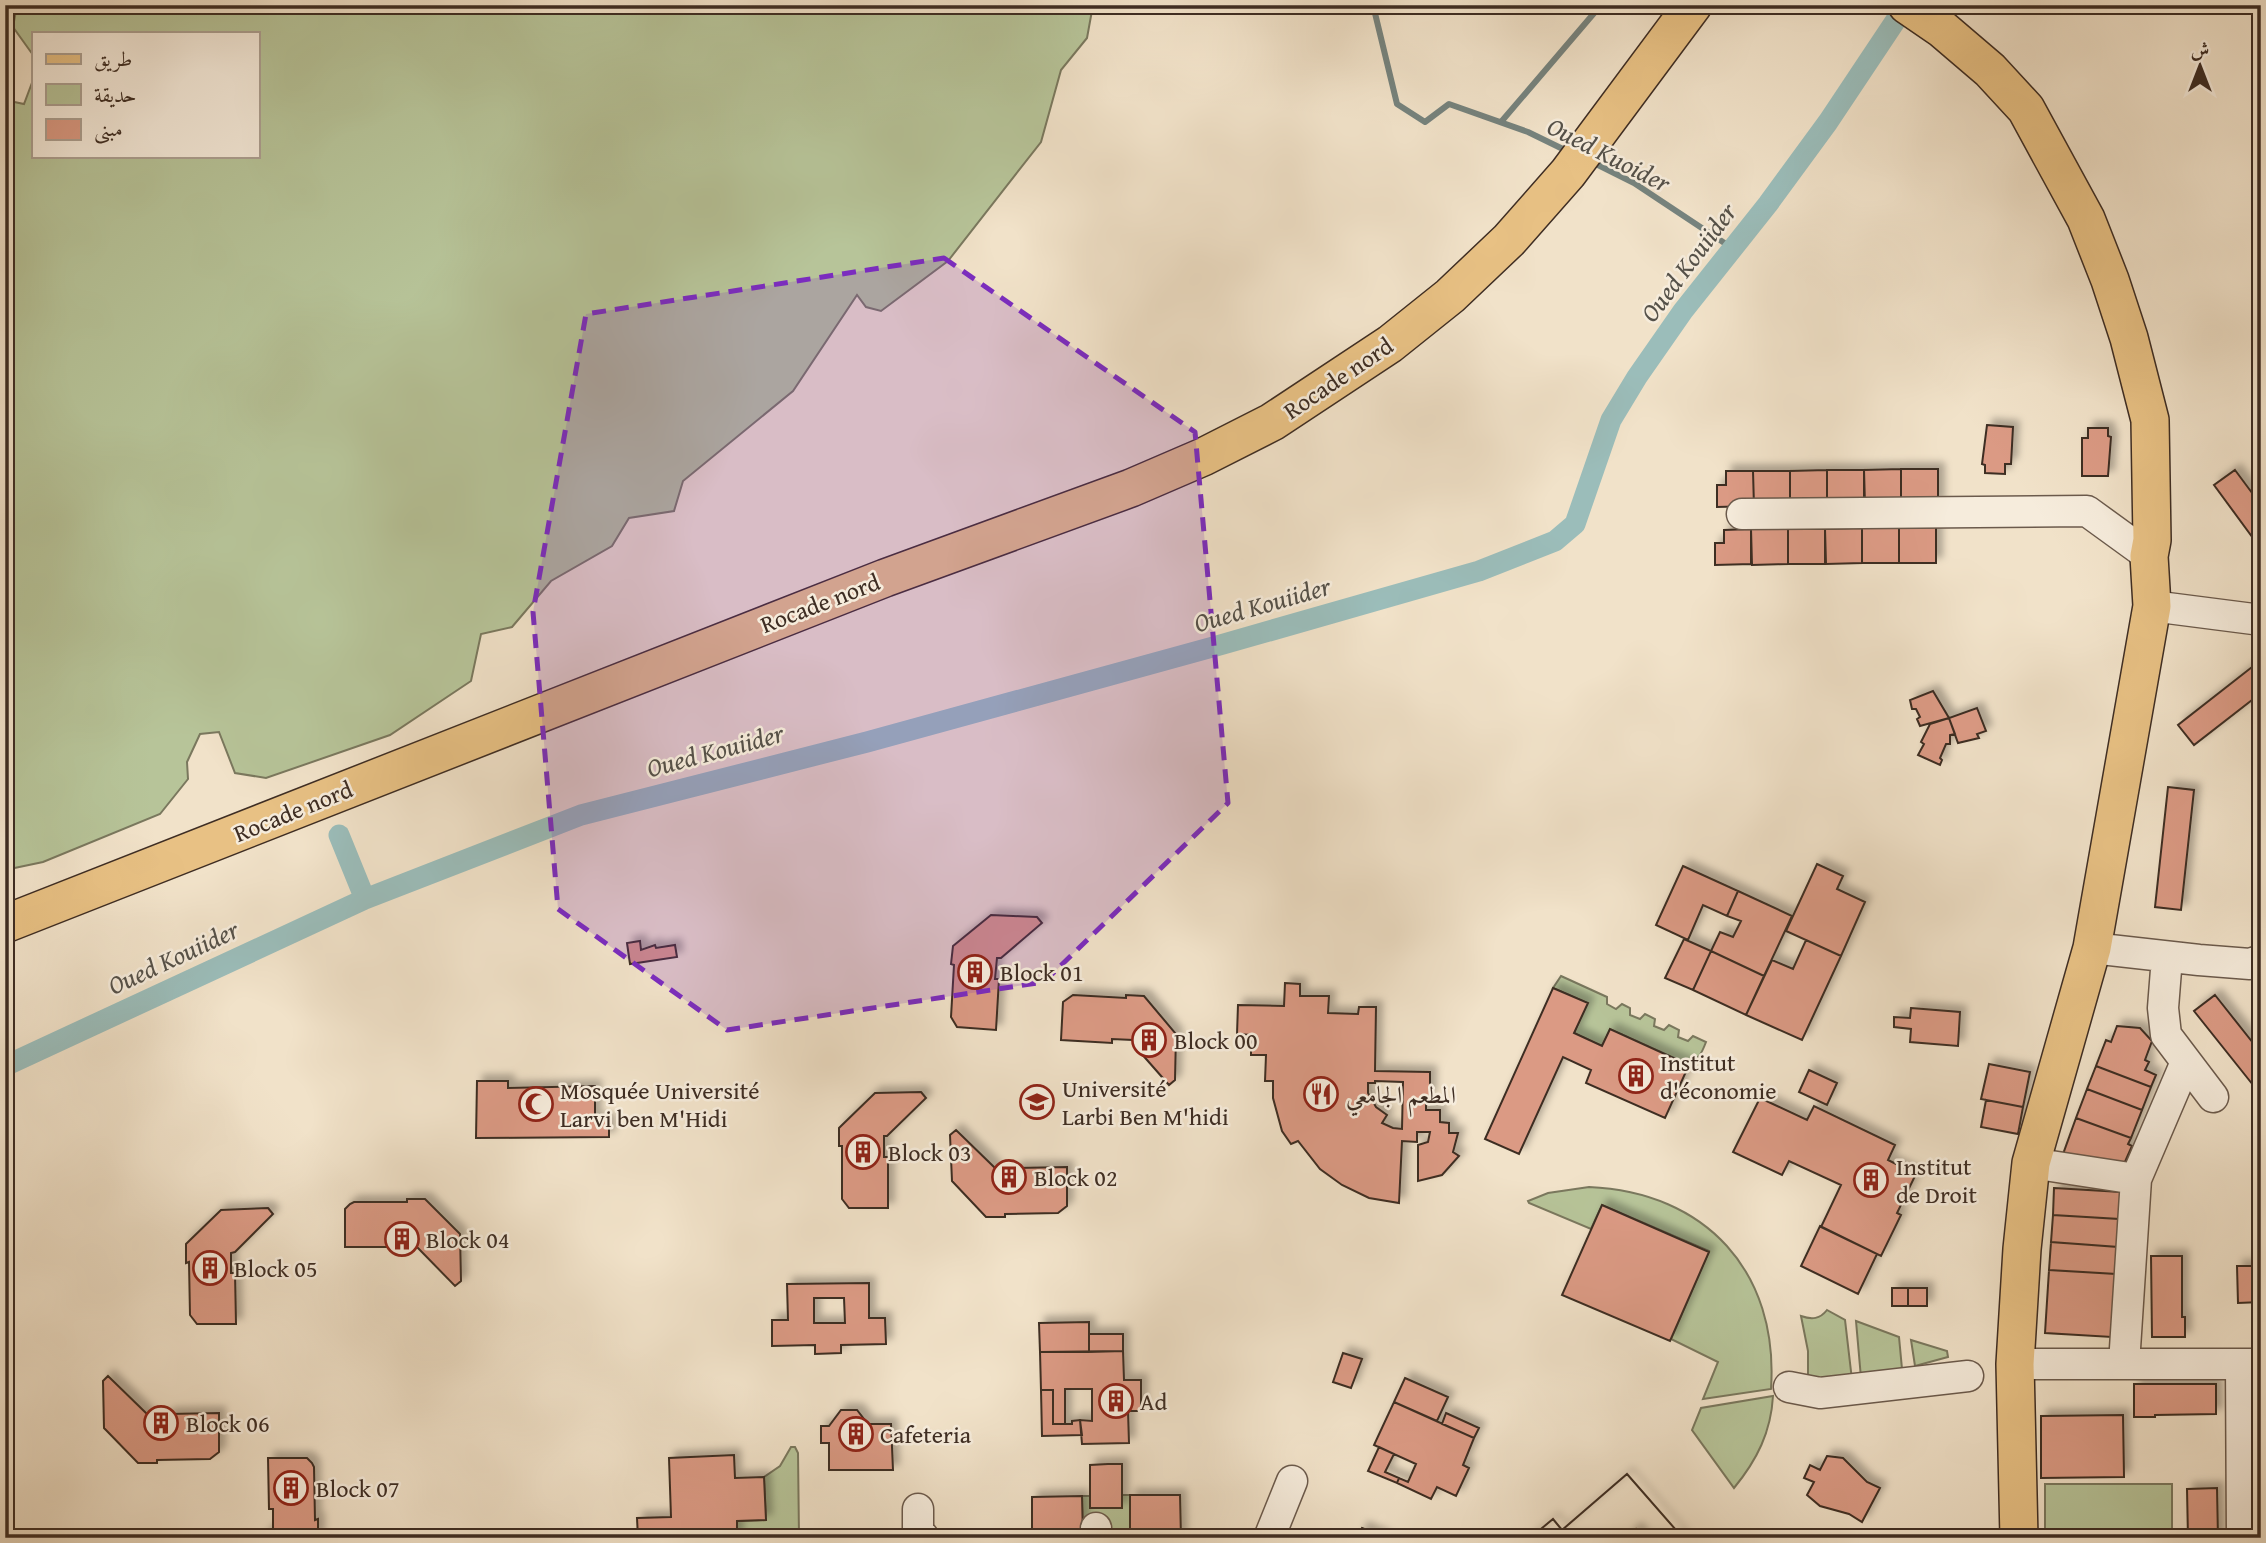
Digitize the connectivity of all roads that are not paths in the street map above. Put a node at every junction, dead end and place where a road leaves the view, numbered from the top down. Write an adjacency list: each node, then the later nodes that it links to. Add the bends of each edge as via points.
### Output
1 (1693, 5): 7 (main road, Rocade nord, via 1568,173 1499,250 1390,344 1272,422 1131,488 885,578)
2 (1907, 5): 4 (main road, via 1990,70 2026,109 2091,232 2129,338 2150,420)
3 (1742, 514): 4 (street, via 2087,511)
4 (2149, 556): 5 (main road)
5 (2152, 606): 6 (street); 8 (main road)
6 (2261, 620)
7 (5, 924)
8 (2092, 948): 9 (street); 13 (main road)
9 (2167, 957): 10 (street, via 2250,964); 11 (street, via 2162,1008 2166,1035)
10 (2261, 960)
11 (2186, 1062): 12 (street); 14 (street)
12 (2213, 1097)
13 (2031, 1163): 14 (street); 15 (main road)
14 (2136, 1179): 16 (street)
15 (2015, 1364): 16 (street); 23 (main road)
16 (2124, 1364): 17 (street)
17 (2251, 1364): 21 (street)
18 (1969, 1376): 19 (street, via 1820,1393)
19 (1789, 1387)
20 (1292, 1481): 22 (street)
21 (2251, 1499): 24 (street)
22 (1269, 1538)
23 (2019, 1538)
24 (2242, 1538)

